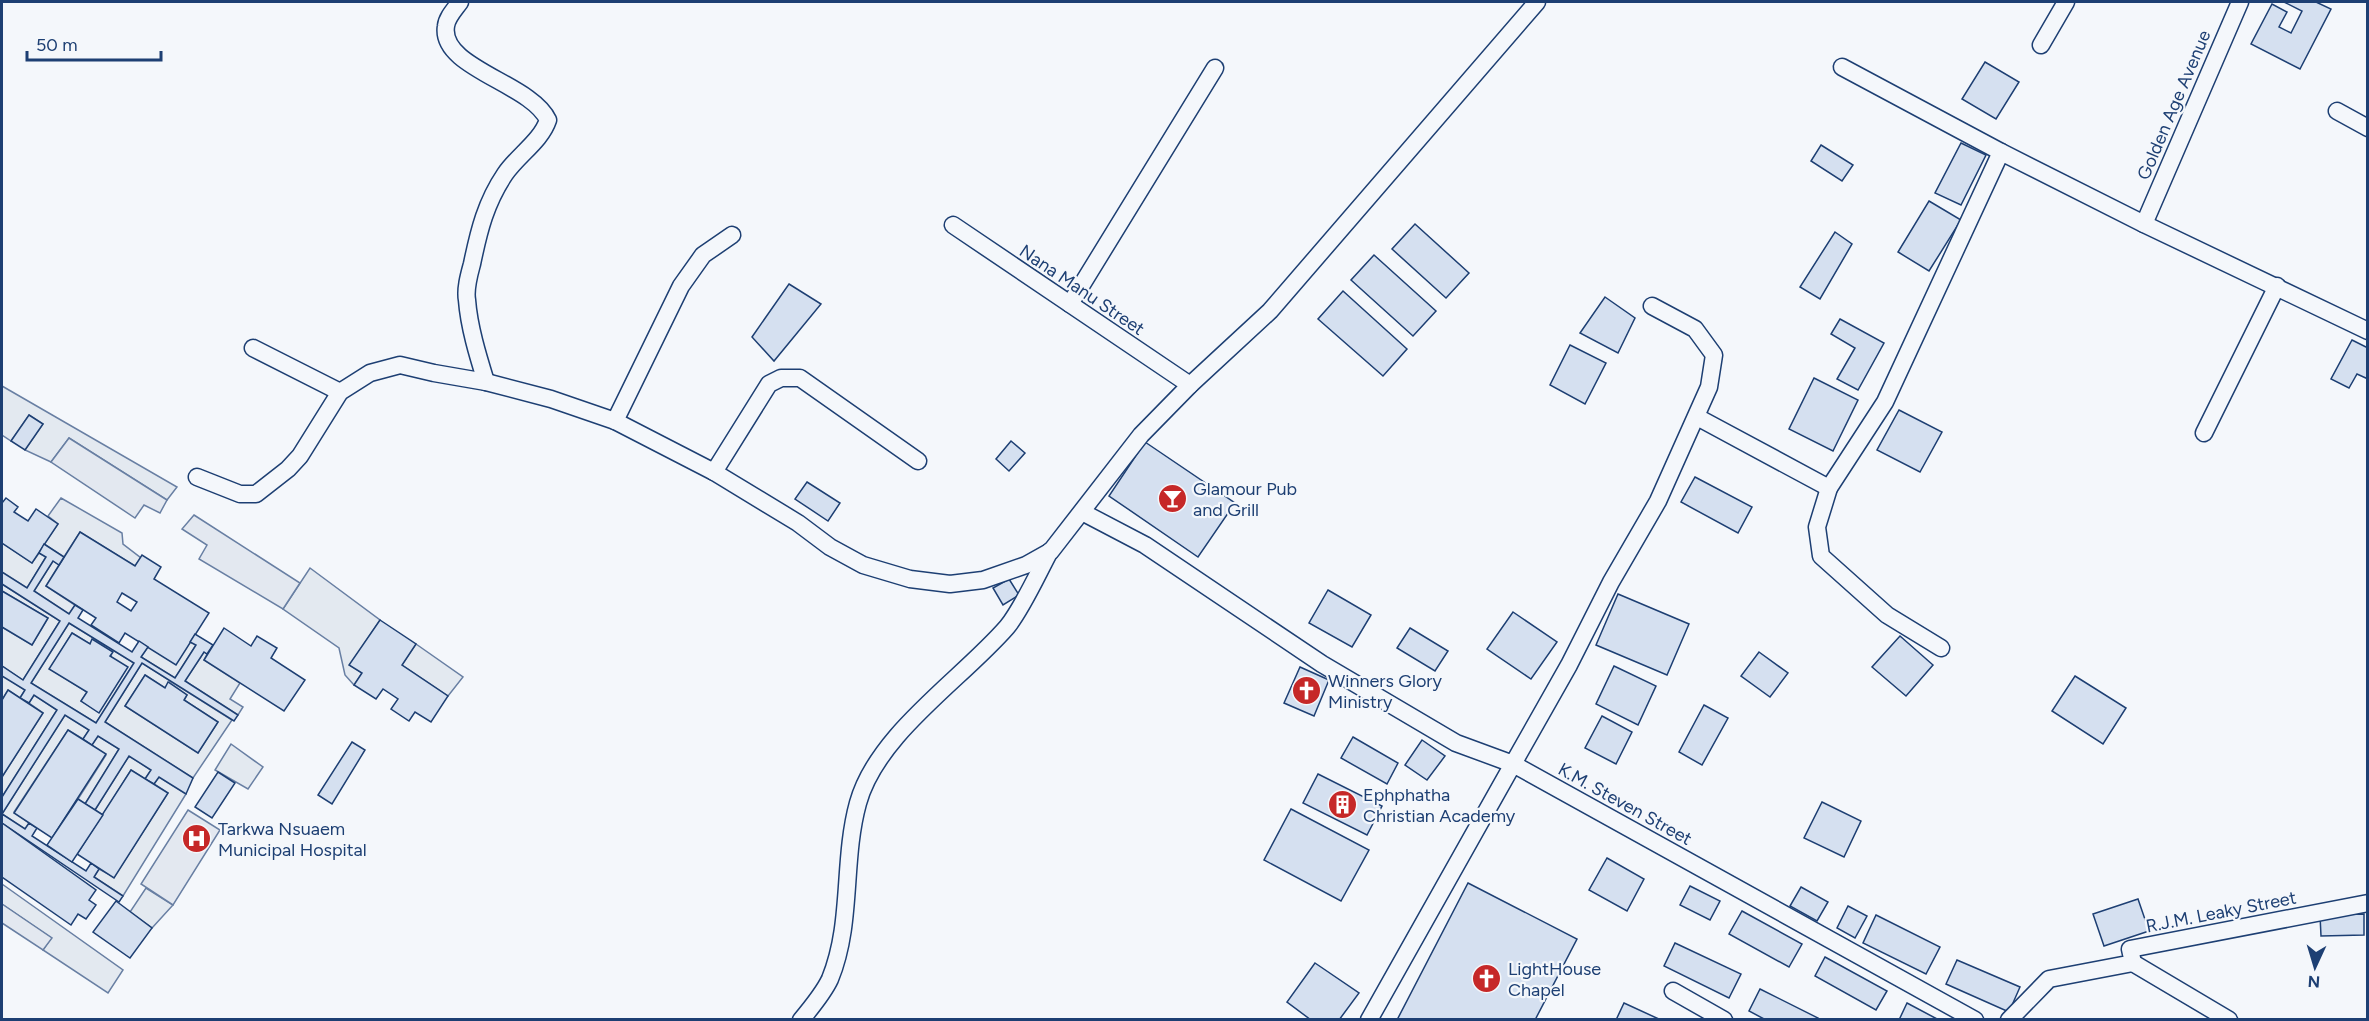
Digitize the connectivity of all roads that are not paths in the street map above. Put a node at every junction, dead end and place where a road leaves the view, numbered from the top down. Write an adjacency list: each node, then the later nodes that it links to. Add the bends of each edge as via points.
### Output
1 (460, 2): 19 (street, via 446,24 451,49 523,94 544,111 548,120 545,130 507,171 491,196 477,238 466,299)
2 (1537, 2): 20 (street, via 1270,311)
3 (2066, 2): 5 (street)
4 (2240, 2): 11 (street, Golden Age Avenue)
5 (2041, 45)
6 (1842, 67): 10 (street)
7 (1215, 68): 15 (street)
8 (2337, 111): 9 (street)
9 (2367, 128)
10 (2001, 152): 11 (street); 28 (street, via 1885,402)
11 (2144, 224): 14 (street)
12 (953, 225): 15 (street, Nana Manu Street)
13 (732, 236): 23 (street, via 703,255 681,286)
14 (2277, 286): 17 (street); 24 (street)
15 (1070, 304): 20 (street, Nana Manu Street)
16 (1652, 306): 22 (street, via 1695,329 1714,355 1709,387)
17 (2367, 331)
18 (253, 348): 21 (street)
19 (486, 381): 21 (street, via 400,365 370,373); 23 (street)
20 (1190, 385): 29 (street, via 1141,435)
21 (340, 392): 27 (street, via 300,456 256,494 240,494)
22 (1697, 417): 28 (street); 32 (street, via 1658,501)
23 (615, 421): 26 (street)
24 (2204, 433)
25 (918, 461): 26 (street, via 800,378 781,378 769,384)
26 (714, 472): 30 (street, via 863,566 910,579 950,584 983,580 1026,565)
27 (197, 477)
28 (1830, 488): 31 (street, via 1817,527 1821,556 1887,615)
29 (1082, 512): 30 (street); 32 (street, K.M. Steven Street, via 1145,545 1322,664 1456,743)
30 (1051, 551): 36 (street, via 1008,625 906,725 873,768 858,802 843,934 830,980)
31 (1941, 648)
32 (1513, 764): 37 (street); 39 (street, K.M. Steven Street)
33 (2367, 903): 34 (street, R.J.M. Leaky Street, via 2130,949)
34 (2133, 963): 40 (street, via 2049,979); 41 (street)
35 (1673, 991): 38 (street)
36 (801, 1020)
37 (1369, 1020)
38 (1724, 1020)
39 (1975, 1020)
40 (2009, 1020)
41 (2229, 1020)

